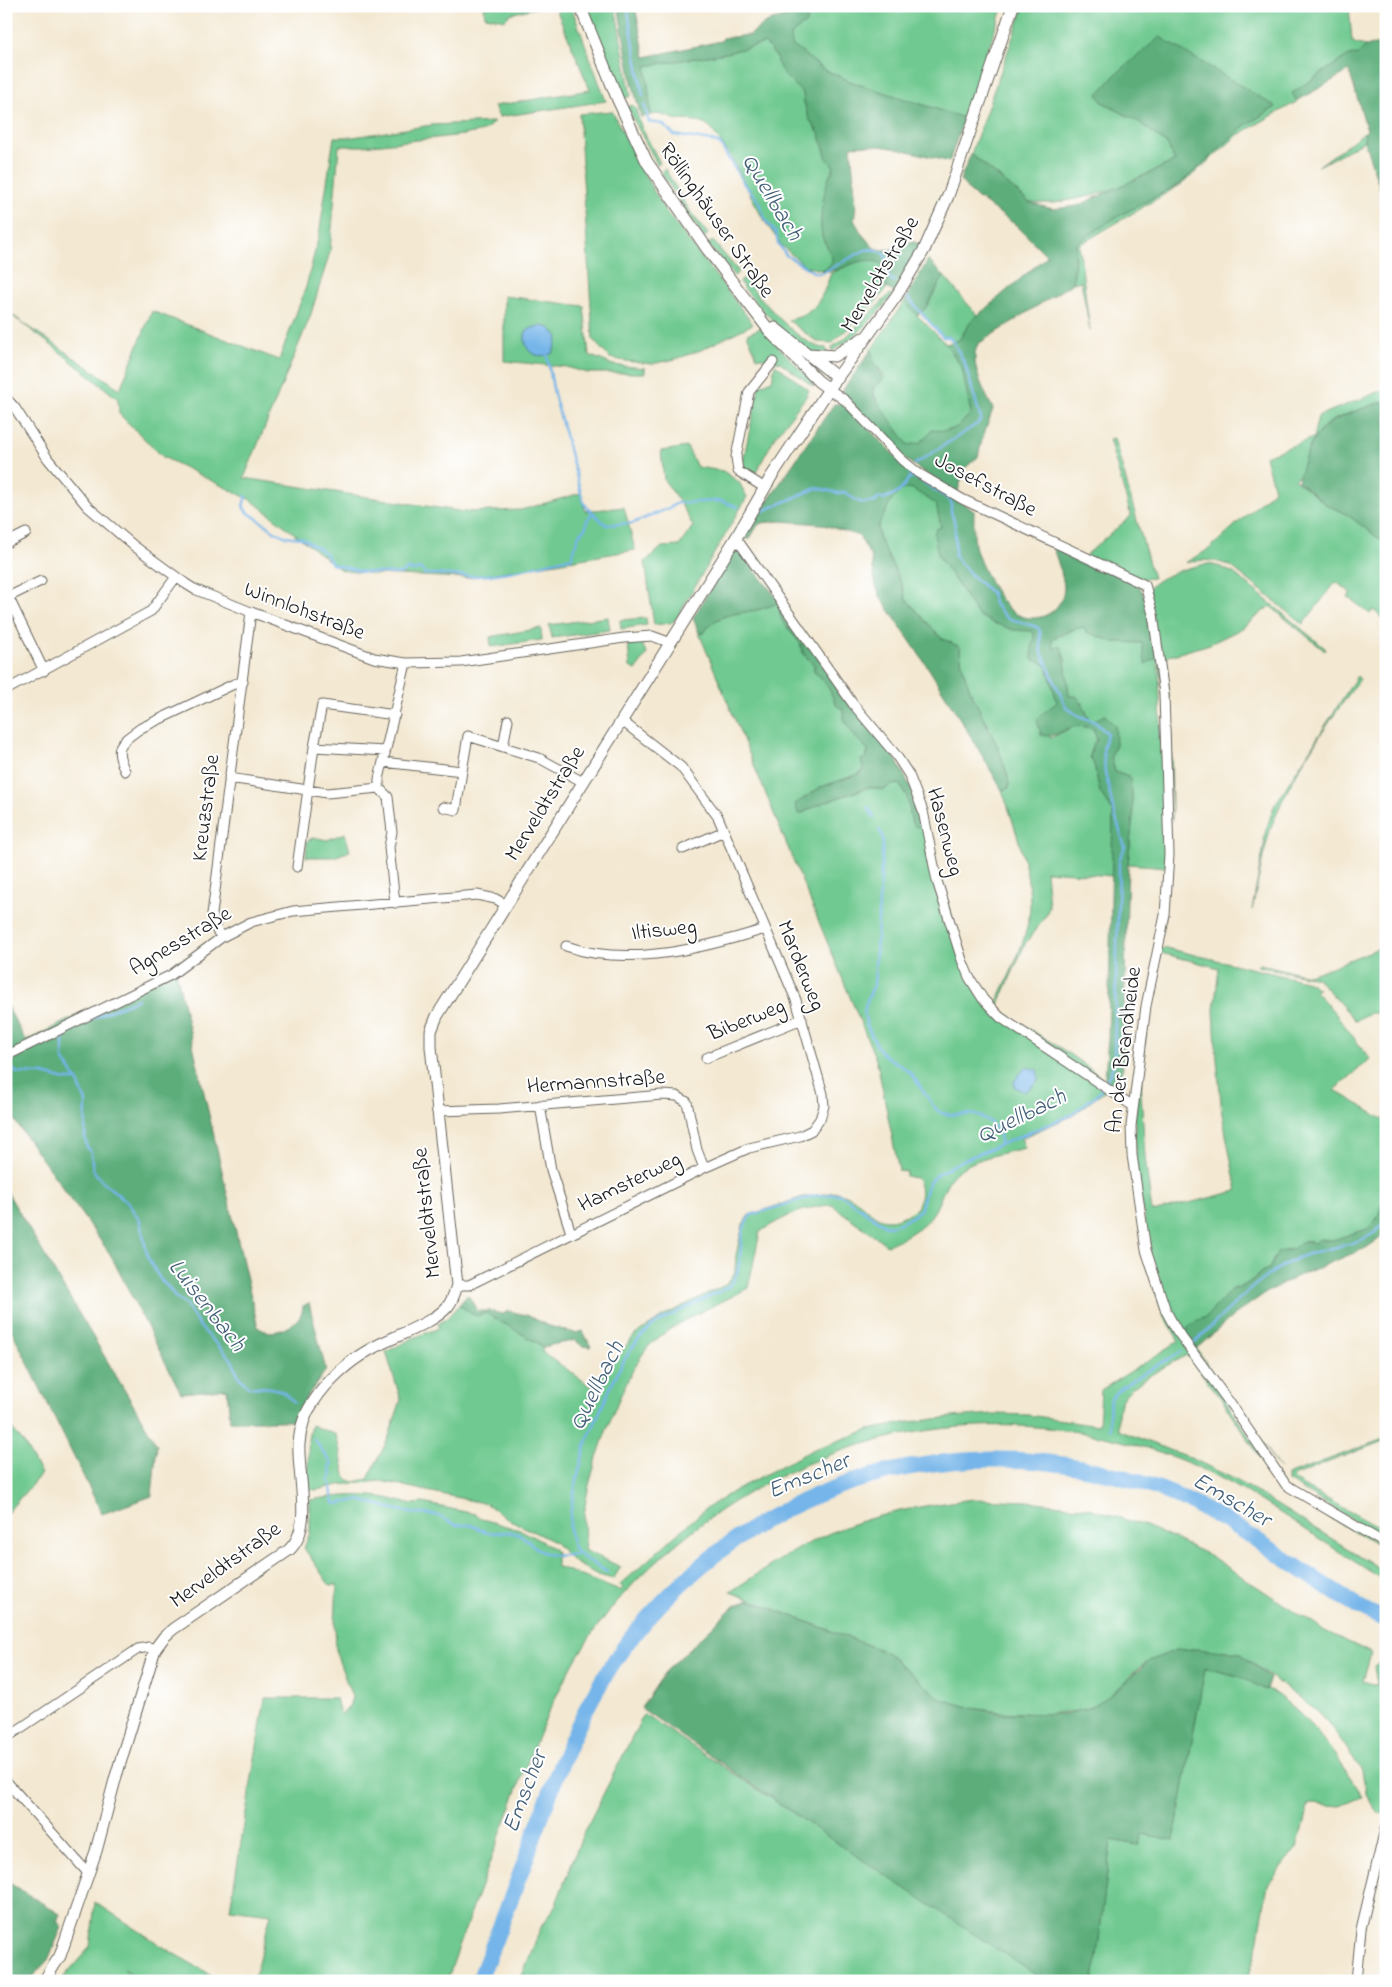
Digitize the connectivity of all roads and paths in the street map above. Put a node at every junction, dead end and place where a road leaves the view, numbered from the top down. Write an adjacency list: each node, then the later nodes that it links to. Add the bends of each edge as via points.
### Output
1 (580, 6): 3 (main road, Röllinghäuser Straße, via 647,162 708,250)
2 (1013, 6): 4 (main road, Merveldtstraße, via 948,196 924,250)
3 (763, 320): 5 (main road, Röllinghäuser Straße); 8 (main road, Röllinghäuser Straße, via 772,334)
4 (870, 333): 5 (main road, via 834,356); 7 (main road, Merveldtstraße)
5 (806, 353): 7 (main road, Röllinghäuser Straße)
6 (773, 362): 10 (street, via 749,392 736,457 738,471)
7 (838, 378): 8 (main road, Merveldtstraße)
8 (829, 390): 10 (main road, Merveldtstraße); 16 (street, Josefstraße, via 846,402 891,450 918,473 962,499)
9 (6, 398): 14 (street, Winnlohstraße, via 48,459 87,506)
10 (764, 488): 12 (main road, Merveldtstraße)
11 (26, 533): 13 (street)
12 (736, 538): 19 (main road, Merveldtstraße); 50 (street, Hasenweg, via 853,704 909,775 923,811 937,881 954,938 969,977 983,1000 1000,1017)
13 (6, 543)
14 (176, 577): 18 (street, Winnlohstraße, via 194,590); 21 (street, via 151,611)
15 (41, 581): 17 (street)
16 (1145, 585): 50 (street, An der Brandheide, via 1153,614 1164,694 1168,879 1165,915 1146,1006)
17 (7, 594): 21 (street)
18 (250, 612): 20 (street, Winnlohstraße, via 374,658); 22 (street, Kreuzstraße)
19 (671, 643): 20 (street, Winnlohstraße, via 652,636 624,638 461,662); 26 (main road, Merveldtstraße)
20 (406, 663): 24 (street)
21 (44, 671): 23 (street)
22 (243, 682): 31 (street, via 141,728 127,738 122,743 119,756); 33 (street, Kreuzstraße)
23 (6, 690)
24 (394, 715): 27 (street, via 322,706); 29 (street)
25 (508, 720): 28 (street)
26 (622, 721): 34 (main road, Merveldtstraße); 38 (street, Marderweg, via 681,768 718,817)
27 (314, 747): 29 (street); 36 (street)
28 (503, 747): 32 (street, via 468,736); 34 (street, via 539,758)
29 (385, 751): 30 (street)
30 (383, 762): 32 (street); 35 (street)
31 (126, 771)
32 (462, 771): 37 (street, via 456,810)
33 (229, 778): 36 (street); 44 (street, Kreuzstraße, via 212,914)
34 (583, 782): 42 (main road, Merveldtstraße)
35 (379, 788): 36 (street, via 327,793); 41 (street, via 388,796)
36 (308, 790): 40 (street)
37 (443, 807)
38 (724, 832): 39 (street); 43 (street, Marderweg)
39 (683, 849)
40 (297, 867)
41 (395, 903): 42 (street, Agnesstraße, via 477,895); 44 (street, Agnesstraße, via 293,911 251,922)
42 (506, 905): 51 (main road, Merveldtstraße, via 437,1016 431,1031)
43 (765, 929): 45 (street, Iltisweg, via 704,947 664,953 602,954); 46 (street, Marderweg)
44 (222, 937): 47 (street, Agnesstraße, via 171,975)
45 (566, 946)
46 (802, 1019): 48 (street, Biberweg); 52 (street, Marderweg, via 823,1094)
47 (6, 1056)
48 (706, 1058)
49 (540, 1105): 51 (street, Hermannstraße); 53 (street, Hermannstraße, via 677,1096 687,1102); 54 (street, via 551,1170)
50 (1133, 1106): 56 (street, An der Brandheide, via 1132,1155 1146,1250 1156,1285 1174,1324 1286,1485)
51 (437, 1111): 55 (main road, Merveldtstraße)
52 (820, 1119): 53 (street, Hamsterweg, via 812,1130 800,1136 749,1148)
53 (704, 1168): 54 (street, Hamsterweg)
54 (571, 1234): 55 (street, Hamsterweg, via 469,1284)
55 (457, 1285): 57 (main road, Merveldtstraße, via 452,1300 441,1312 367,1351 327,1384 313,1402 304,1419 300,1437 302,1527 294,1546 173,1629)
56 (1386, 1544)
57 (155, 1649): 58 (street, via 138,1650); 61 (main road, Merveldtstraße)
58 (6, 1738)
59 (6, 1781): 61 (street)
60 (1386, 1825): 63 (street, via 1361,1929)
61 (88, 1873): 62 (main road, Merveldtstraße, via 60,1956)
62 (44, 1981)
63 (1356, 1981)

